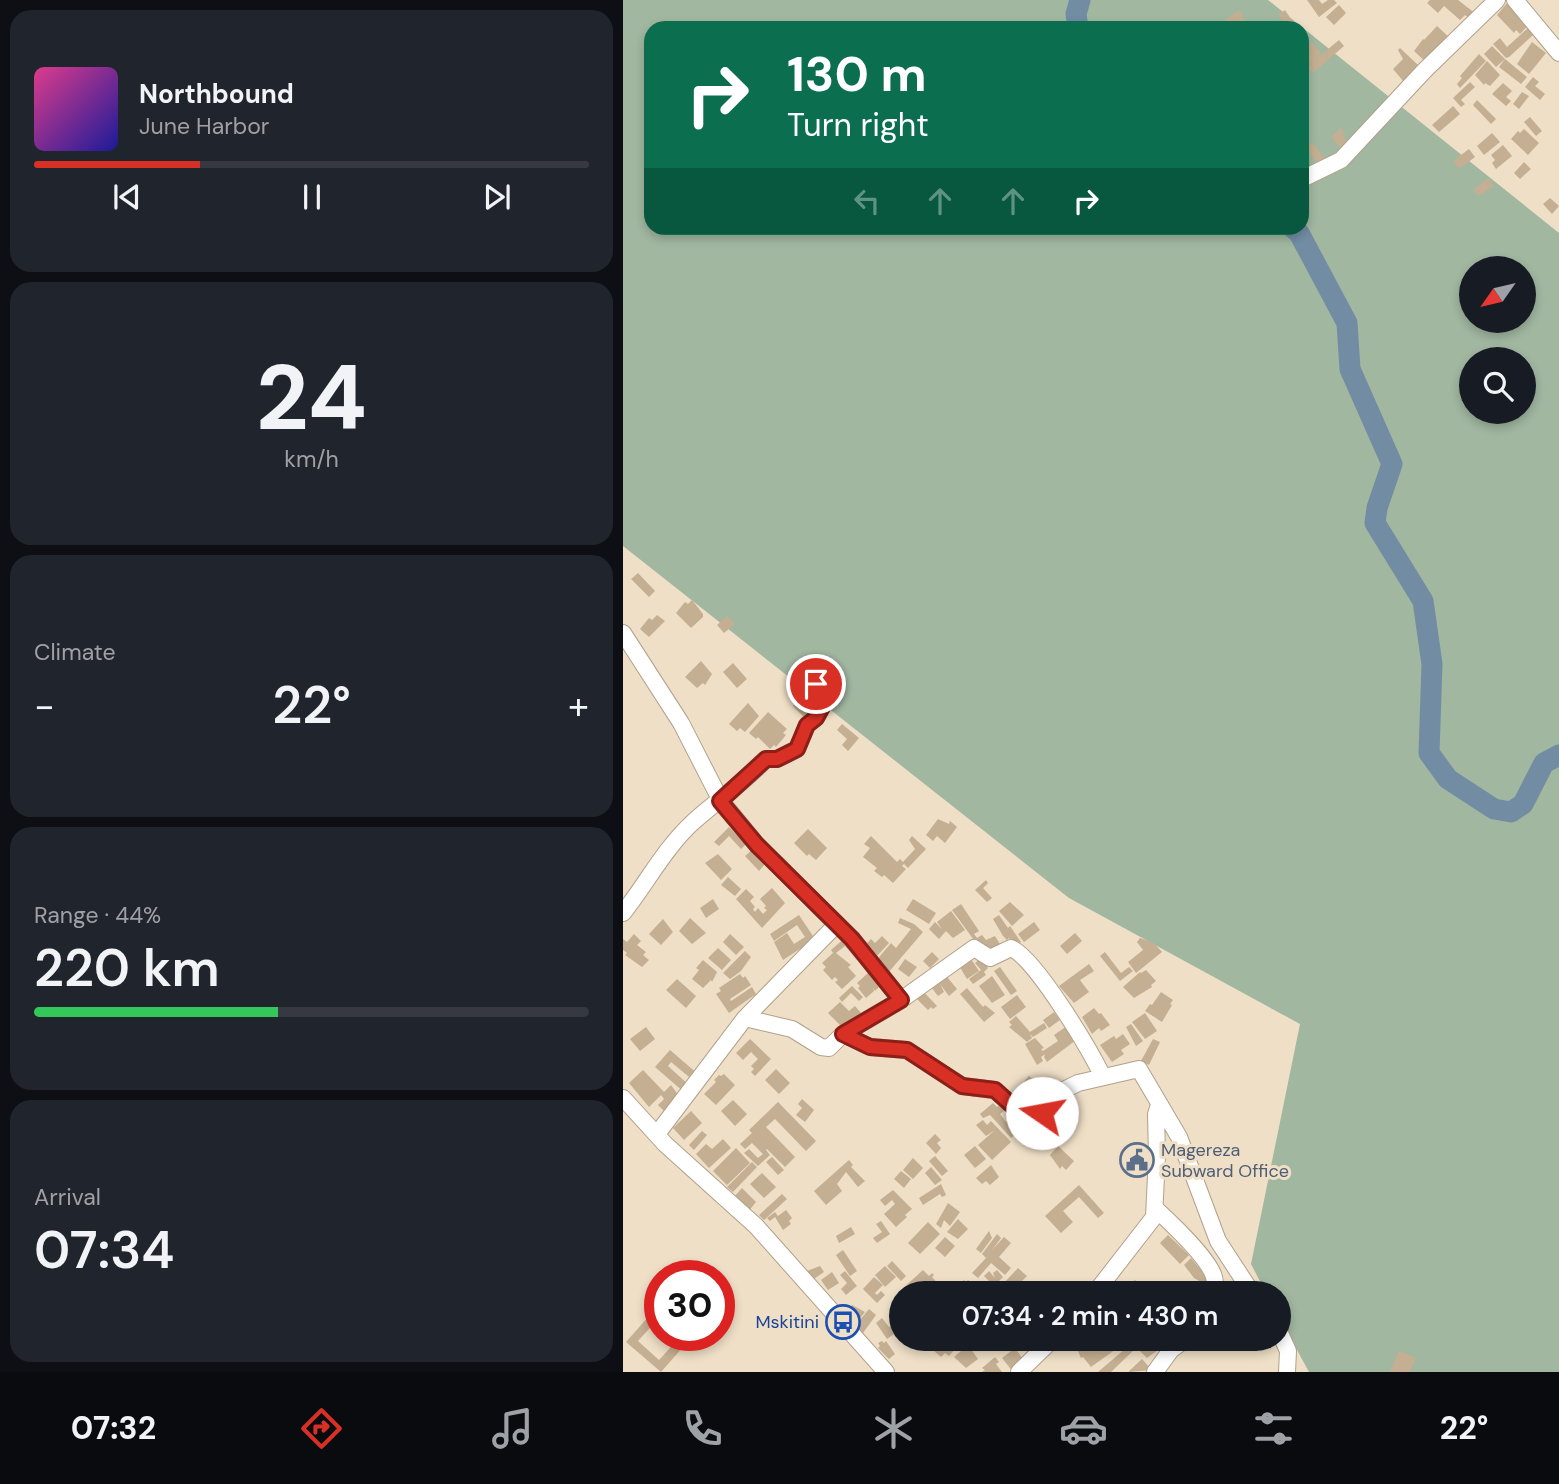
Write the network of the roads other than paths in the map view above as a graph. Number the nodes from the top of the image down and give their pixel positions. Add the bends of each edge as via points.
1 (1497, 0) edge
2 (1515, 0) edge
3 (1559, 53) edge
4 (1309, 176) edge
5 (623, 633) edge
6 (816, 684) dead end
7 (720, 801) junction
8 (623, 913) edge
9 (837, 924) junction
10 (901, 1000) junction
11 (745, 1018) junction
12 (843, 1034) junction
13 (1103, 1077) junction
14 (623, 1098) edge
15 (1159, 1105) junction
16 (657, 1134) junction
17 (1156, 1209) junction
18 (1104, 1281) edge
19 (1215, 1281) edge
20 (1244, 1281) edge
21 (1041, 1351) edge
22 (1170, 1351) edge
23 (1288, 1351) edge
24 (886, 1372) edge
25 (1019, 1372) edge
26 (1155, 1372) edge
27 (1287, 1372) edge

1 - 4 street via 1341,160
2 - 3 street
5 - 7 street via 681,723
6 - 7 street via 822,707 807,725 797,749 766,759
7 - 8 street via 677,839
7 - 9 street via 757,845
9 - 10 street
9 - 11 street
10 - 12 street
10 - 13 street via 974,948 993,958 1011,948 1027,959
11 - 12 street via 792,1029 824,1048 832,1047
11 - 16 street
12 - 13 street via 870,1047 907,1050 962,1086 995,1090 1025,1117 1042,1113 1067,1087
13 - 15 street via 1137,1068
14 - 16 street
15 - 17 street
15 - 20 street via 1180,1139 1218,1241
16 - 24 street via 756,1226
17 - 18 street
17 - 19 street via 1185,1237
21 - 25 street
22 - 26 street
23 - 27 street

